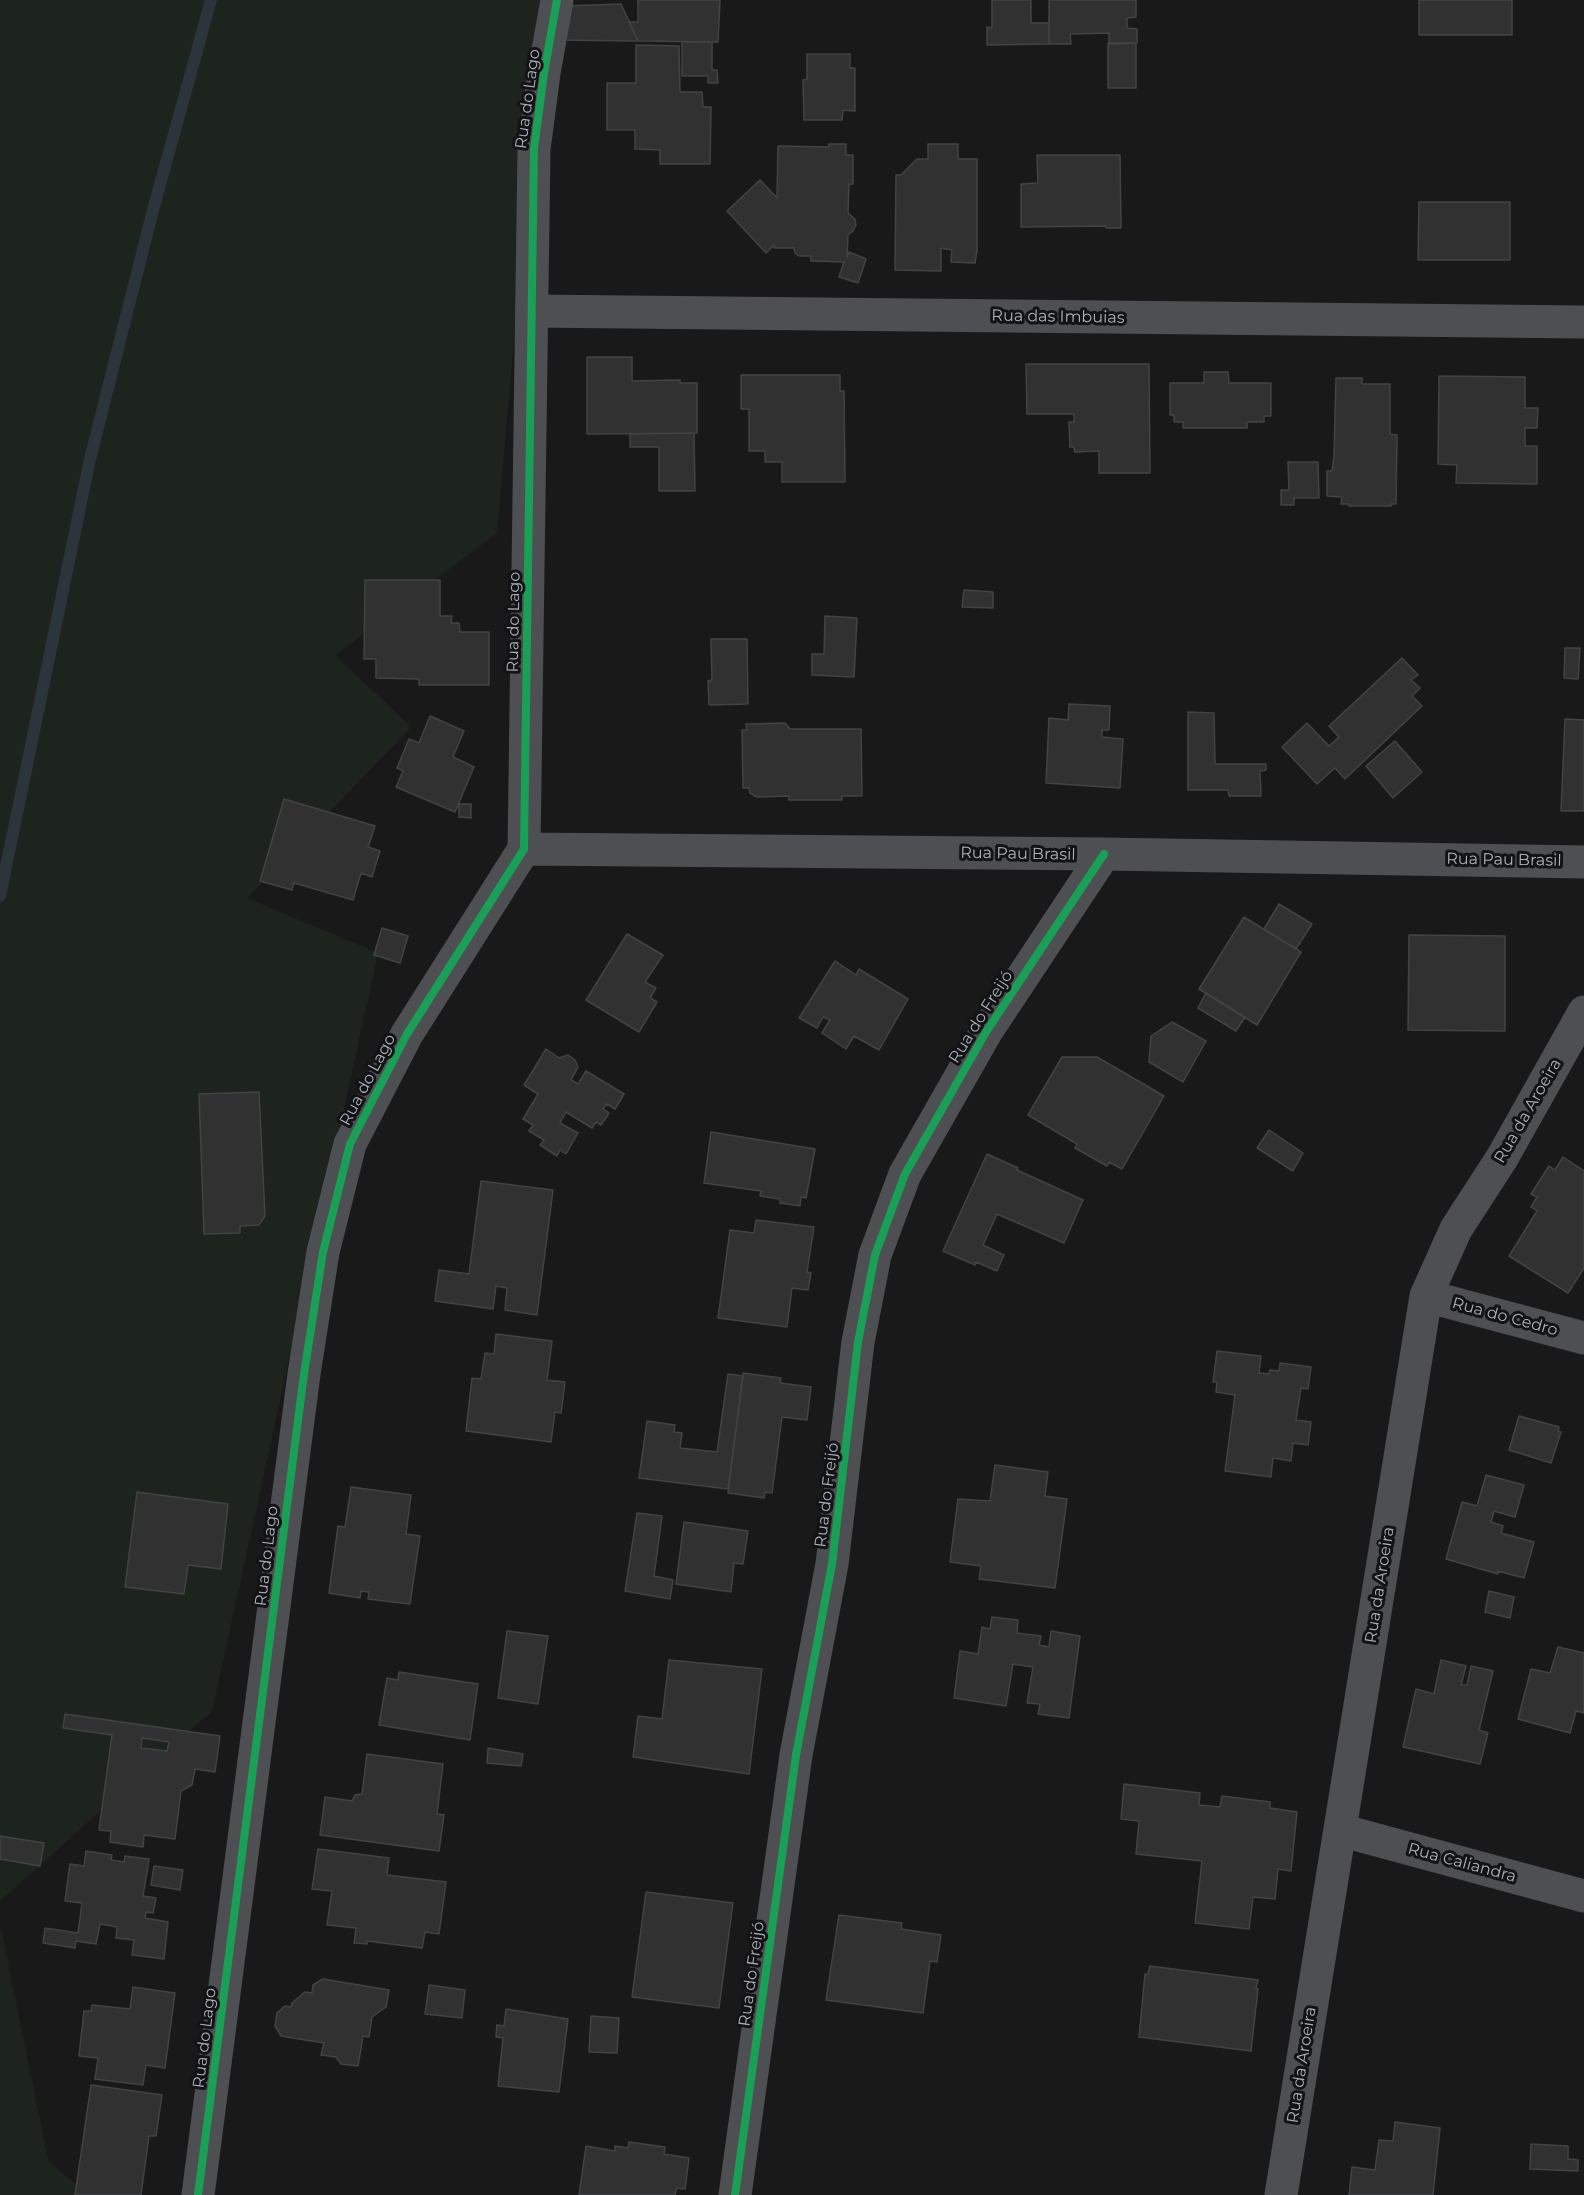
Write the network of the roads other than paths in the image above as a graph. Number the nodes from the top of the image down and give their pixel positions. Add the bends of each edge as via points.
1 (557, 0) edge
2 (533, 311) junction
3 (1584, 322) edge
4 (524, 849) junction
5 (1104, 854) junction
6 (1584, 862) edge
7 (1584, 1012) edge
8 (1426, 1296) junction
9 (1584, 1338) edge
10 (1340, 1830) junction
11 (1584, 1896) edge
12 (198, 2195) edge
13 (735, 2195) edge
14 (1281, 2195) edge

1 - 2 street, Rua do Lago via 534,149
2 - 3 street, Rua das Imbuias
2 - 4 street, Rua do Lago
4 - 5 street, Rua Pau Brasil
4 - 12 street, Rua do Lago via 407,1034 350,1144 323,1252 302,1385
5 - 6 street, Rua Pau Brasil
5 - 13 street, Rua do Freijó via 980,1042 905,1174 875,1255 858,1342 832,1564 796,1755
7 - 8 street, Rua da Aroeira via 1502,1158 1456,1229
8 - 9 street, Rua do Cedro
8 - 10 street, Rua da Aroeira
10 - 11 street, Rua Caliandra
10 - 14 street, Rua da Aroeira

